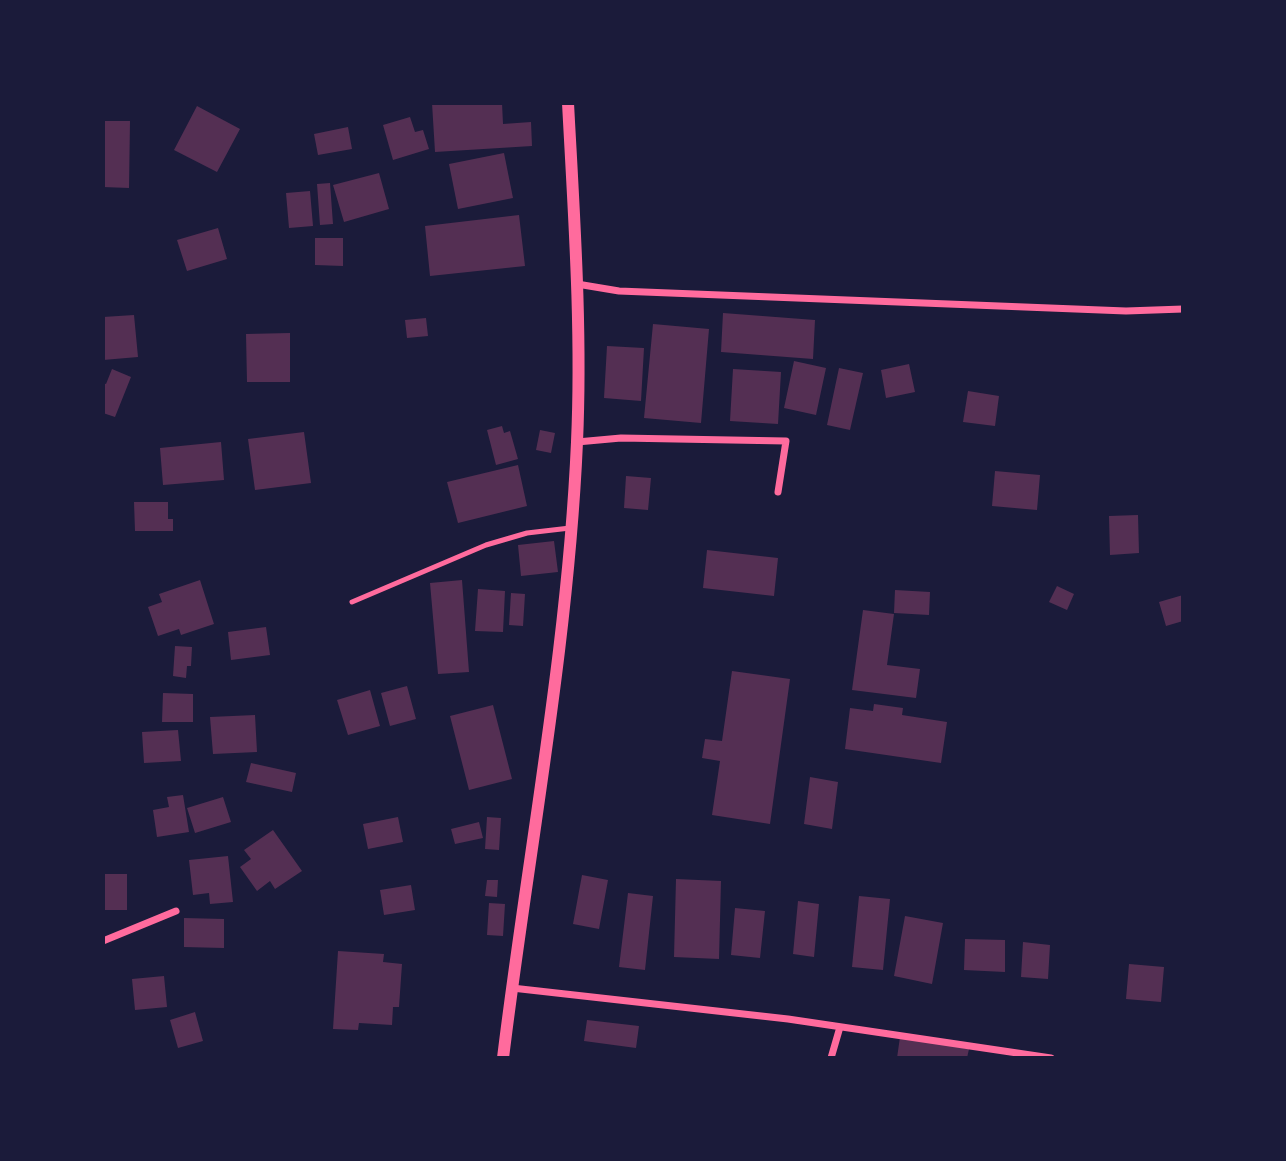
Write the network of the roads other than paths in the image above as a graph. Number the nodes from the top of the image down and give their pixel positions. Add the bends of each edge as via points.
1 (568, 103) edge
2 (577, 284) junction
3 (1183, 309) edge
4 (577, 442) junction
5 (778, 492) dead end
6 (570, 528) junction
7 (352, 602) dead end
8 (176, 911) dead end
9 (103, 941) edge
10 (512, 988) junction
11 (839, 1027) junction
12 (503, 1058) edge
13 (831, 1058) edge
14 (1051, 1058) edge

1 - 2 street
2 - 3 street via 619,291 1126,311
2 - 4 street
4 - 5 street via 621,438 786,441
4 - 6 street
6 - 7 lane via 527,533 486,545
6 - 10 street
8 - 9 street
10 - 11 street
10 - 12 street
11 - 13 street
11 - 14 street

